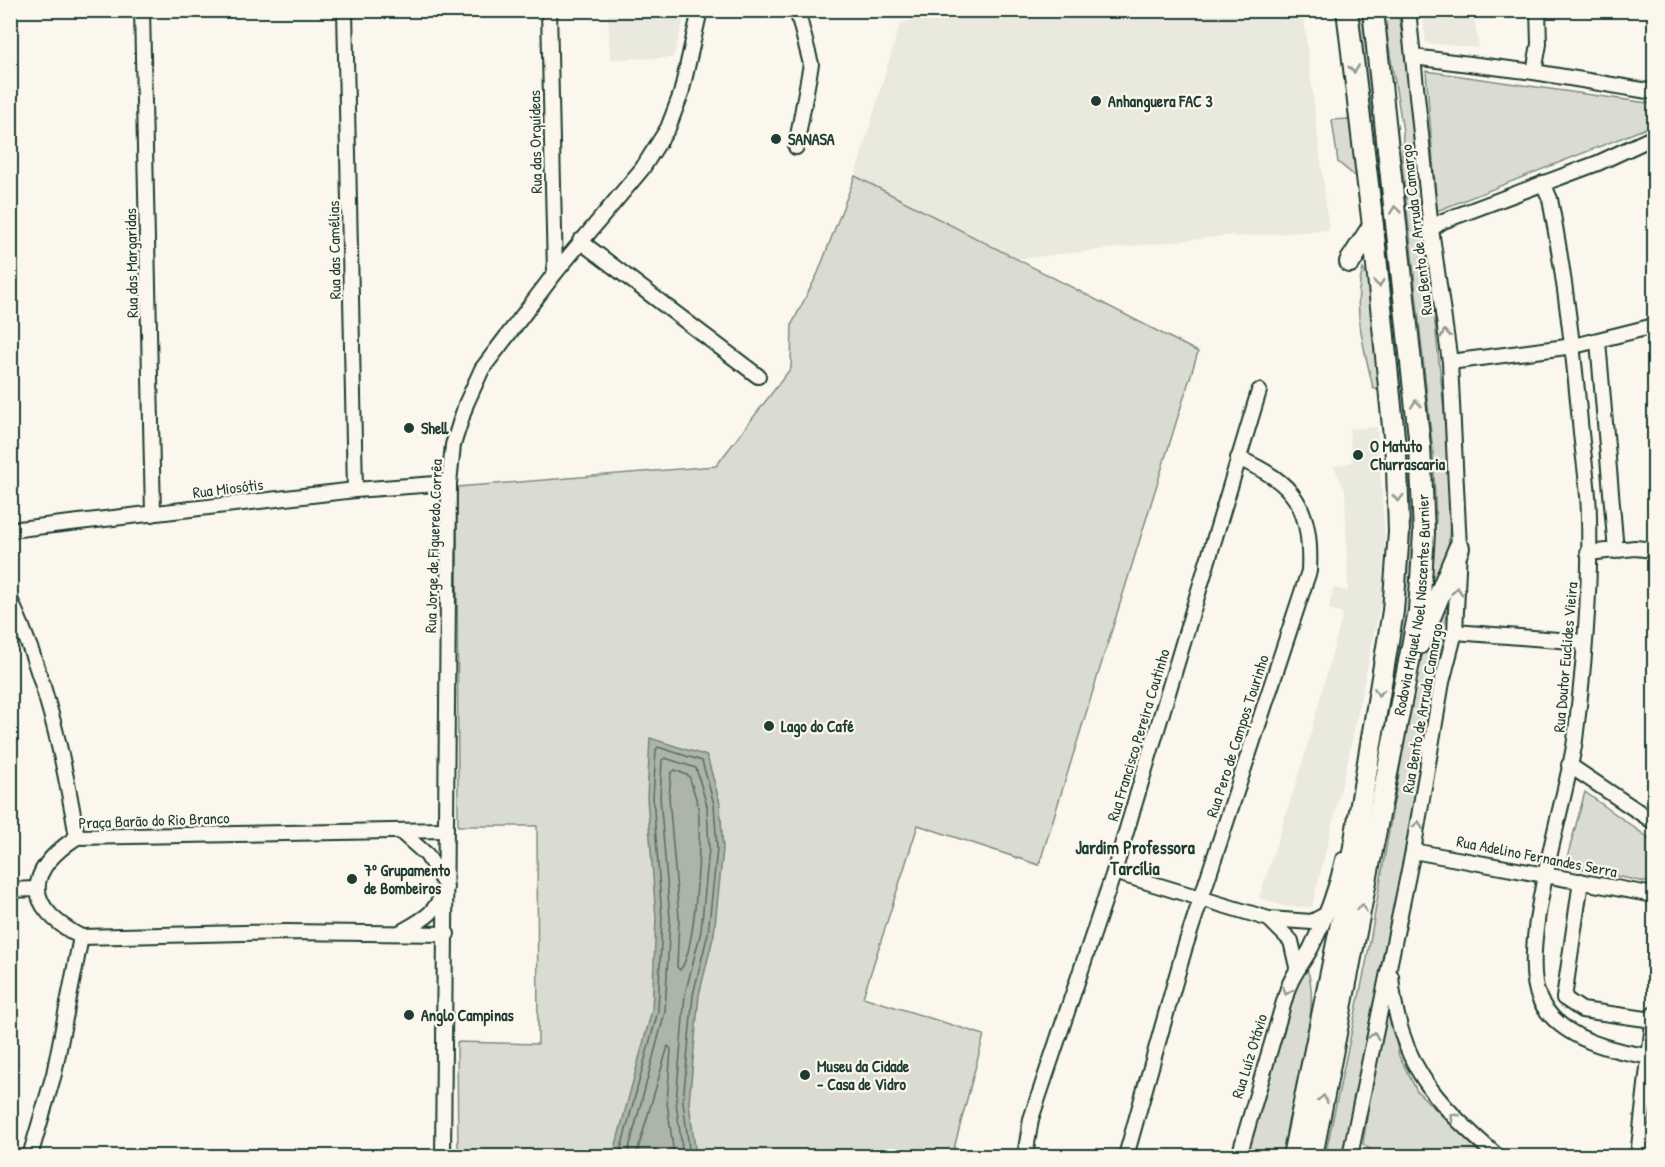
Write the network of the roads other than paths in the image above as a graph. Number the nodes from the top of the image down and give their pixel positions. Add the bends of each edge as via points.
1 (142, 10) edge
2 (345, 10) edge
3 (549, 10) edge
4 (700, 10) edge
5 (797, 10) edge
6 (1347, 10) edge
7 (1373, 10) edge
8 (1408, 10) edge
9 (1538, 10) edge
10 (1413, 57) junction
11 (1534, 72) junction
12 (1654, 92) edge
13 (1654, 137) edge
14 (796, 147) dead end
15 (1543, 183) junction
16 (1373, 226) junction
17 (1431, 229) junction
18 (580, 241) junction
19 (1350, 262) dead end
20 (555, 273) junction
21 (1654, 326) edge
22 (1598, 341) junction
23 (1574, 346) junction
24 (1450, 362) junction
25 (758, 376) dead end
26 (1260, 391) dead end
27 (1238, 458) junction
28 (449, 483) junction
29 (355, 489) junction
30 (153, 514) junction
31 (10, 530) edge
32 (1459, 548) junction
33 (1654, 550) edge
34 (1616, 551) junction
35 (1588, 553) junction
36 (10, 598) edge
37 (1455, 632) junction
38 (1584, 642) junction
39 (1407, 668) junction
40 (1569, 765) junction
41 (1361, 801) junction
42 (1654, 822) edge
43 (444, 830) junction
44 (400, 831) junction
45 (76, 837) junction
46 (1413, 850) junction
47 (1114, 872) junction
48 (1546, 874) junction
49 (1581, 881) junction
50 (446, 886) junction
51 (36, 889) junction
52 (10, 890) edge
53 (1654, 895) edge
54 (1201, 900) junction
55 (1325, 915) junction
56 (1269, 919) junction
57 (400, 932) junction
58 (447, 934) junction
59 (81, 937) junction
60 (1390, 964) junction
61 (1296, 967) junction
62 (1582, 1010) junction
63 (1654, 1016) edge
64 (1553, 1017) junction
65 (1652, 1056) edge
66 (1646, 1095) junction
67 (30, 1156) edge
68 (443, 1156) edge
69 (1025, 1156) edge
70 (1126, 1156) edge
71 (1239, 1156) edge
72 (1293, 1156) edge
73 (1312, 1156) edge
74 (1352, 1156) edge
75 (1497, 1156) edge
76 (1638, 1156) edge
77 (1648, 1156) edge

1 - 30 street, Rua das Margaridas
2 - 29 street, Rua das Camélias
3 - 20 street, Rua das Orquídeas
4 - 18 street, Rua Jorge de Figueredo Corrêa via 681,94 668,128 642,169
5 - 14 street via 811,64
6 -> 16 highway, Rodovia Miguel Noel Nascentes Burnier
39 -> 7 highway, Rodovia Miguel Noel Nascentes Burnier via 1423,574 1424,501
8 - 10 street, Rua Bento de Arruda Camargo
9 - 11 street via 1539,44
10 - 11 street
10 - 17 street, Rua Bento de Arruda Camargo
11 - 12 street
13 - 15 street via 1598,164
15 - 17 street
15 - 23 street, Rua Doutor Euclides Vieira via 1552,210
16 - 19 highway
16 -> 41 highway, Rodovia Miguel Noel Nascentes Burnier via 1397,467 1399,532 1393,611
24 -> 17 street, Rua Bento de Arruda Camargo
18 - 20 street, Rua Jorge de Figueredo Corrêa
18 - 25 street
20 - 28 street, Rua Jorge de Figueredo Corrêa via 482,369 453,445
21 - 22 street
22 - 23 street
22 - 34 street
23 - 24 street
23 - 35 street, Rua Doutor Euclides Vieira via 1589,517
24 - 32 street, Rua Bento de Arruda Camargo
26 - 27 street, Rua Francisco Pereira Coutinho
27 - 47 street, Rua Francisco Pereira Coutinho
27 - 54 street, Rua Pero de Campos Tourinho via 1276,477 1291,491 1306,526 1309,571
28 - 29 street, Rua Miosótis
28 - 43 street, Rua Jorge de Figueredo Corrêa
29 - 30 street, Rua Miosótis
30 - 31 street, Rua Miosótis
37 -> 32 street, Rua Bento de Arruda Camargo
32 - 39 highway via 1430,624
33 - 34 street
34 - 35 street
35 - 38 street, Rua Doutor Euclides Vieira
36 - 45 street via 46,691
37 - 38 street
46 -> 37 street, Rua Bento de Arruda Camargo via 1442,682
38 - 40 street, Rua Doutor Euclides Vieira
73 -> 39 highway, Rodovia Miguel Noel Nascentes Burnier
40 - 42 street
40 - 48 street, Rua Doutor Euclides Vieira
41 - 55 street, Rua Luíz Otávio
41 - 72 highway, Rodovia Miguel Noel Nascentes Burnier via 1342,919
43 - 44 street, Praça Barão do Rio Branco
43 - 50 street, Rua Jorge de Figueredo Corrêa
44 - 45 street, Praça Barão do Rio Branco
44 - 50 street via 427,855
45 - 51 street, Praça Barão do Rio Branco via 42,866
46 - 48 street, Rua Adelino Fernandes Serra
46 - 60 street, Rua Bento de Arruda Camargo
47 - 54 street
47 - 69 street, Rua Francisco Pereira Coutinho via 1031,1119
48 - 49 street, Rua Adelino Fernandes Serra
48 - 64 street, Rua Doutor Euclides Vieira via 1533,970 1540,999
49 - 53 street, Rua Adelino Fernandes Serra
49 - 62 street via 1564,998
50 - 57 street via 431,915
50 - 58 street, Rua Jorge de Figueredo Corrêa
51 - 52 street
51 - 59 street via 61,926
54 - 56 street
54 - 70 street, Rua Pero de Campos Tourinho
55 - 56 street via 1312,922
55 - 61 street, Rua Luíz Otávio via 1310,950
56 - 61 street via 1291,940
57 - 58 street
57 - 59 street
58 - 68 street, Rua Jorge de Figueredo Corrêa
59 - 67 street via 54,1074
74 -> 60 street, Rua Bento de Arruda Camargo
75 -> 60 street via 1440,1102 1417,1071 1403,1043 1394,1011
61 -> 71 street, Rua Luíz Otávio
62 - 63 street
62 - 64 street
63 - 65 street
64 - 65 street, Rua Doutor Euclides Vieira via 1578,1035 1618,1052
65 - 66 street
66 - 76 street
66 - 77 street

